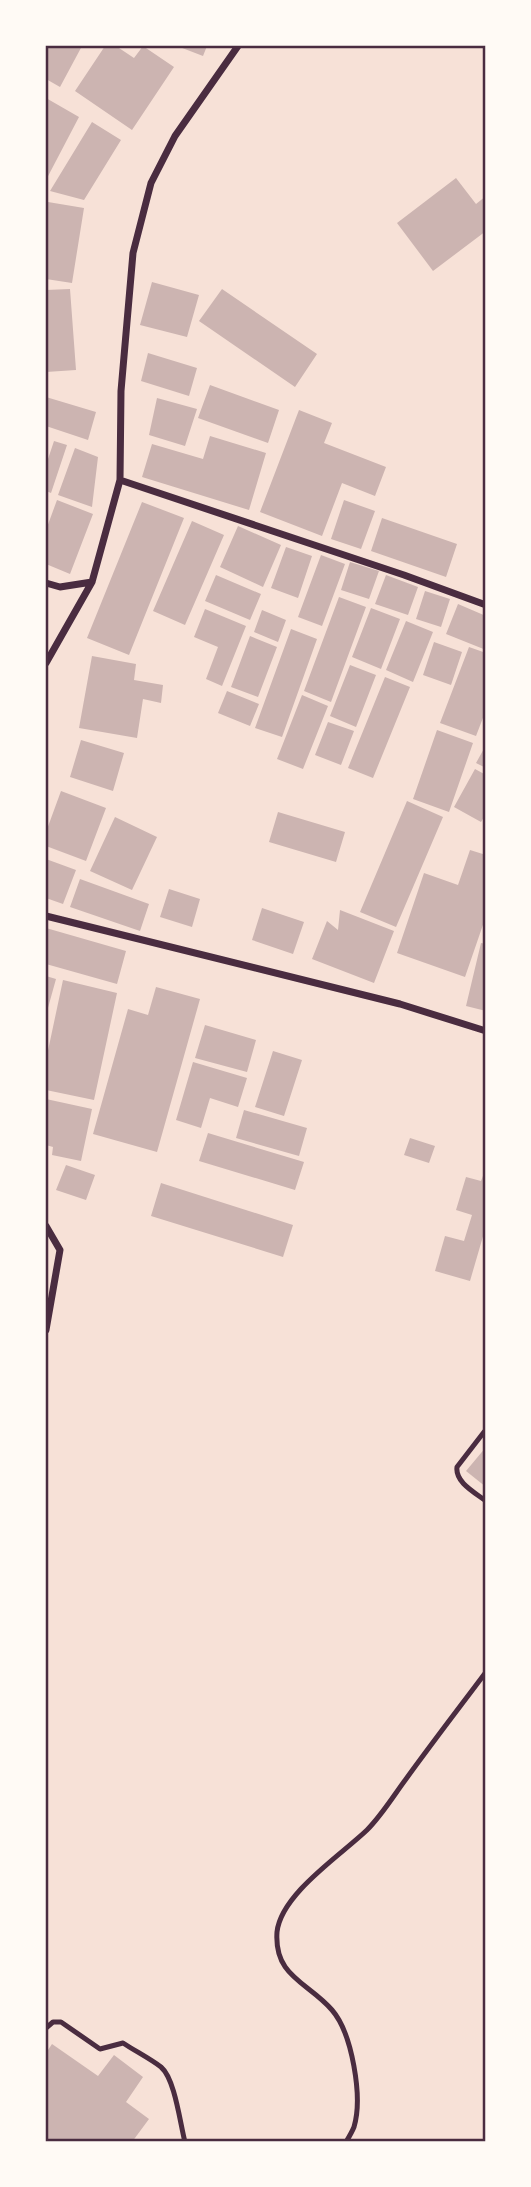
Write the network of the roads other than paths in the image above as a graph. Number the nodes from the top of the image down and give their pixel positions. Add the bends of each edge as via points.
1 (238, 46) edge
2 (120, 480) junction
3 (92, 582) junction
4 (46, 583) edge
5 (485, 605) edge
6 (46, 663) edge
7 (46, 916) edge
8 (485, 1031) edge
9 (46, 1226) edge
10 (46, 1330) edge
11 (484, 1432) edge
12 (485, 1501) edge
13 (485, 1672) edge
14 (46, 2028) edge
15 (185, 2141) edge
16 (346, 2141) edge

1 - 2 street via 175,136 151,183 133,253 121,391
2 - 3 street
2 - 5 street
3 - 4 street via 61,587
3 - 6 street
7 - 8 street via 400,1004
9 - 10 street via 60,1250
11 - 12 lane via 457,1466 456,1474
13 - 16 lane via 370,1827 297,1893 277,1930 278,1951 289,1975 331,2008 350,2043 356,2097 354,2126
14 - 15 lane via 61,2022 100,2049 123,2043 162,2068

